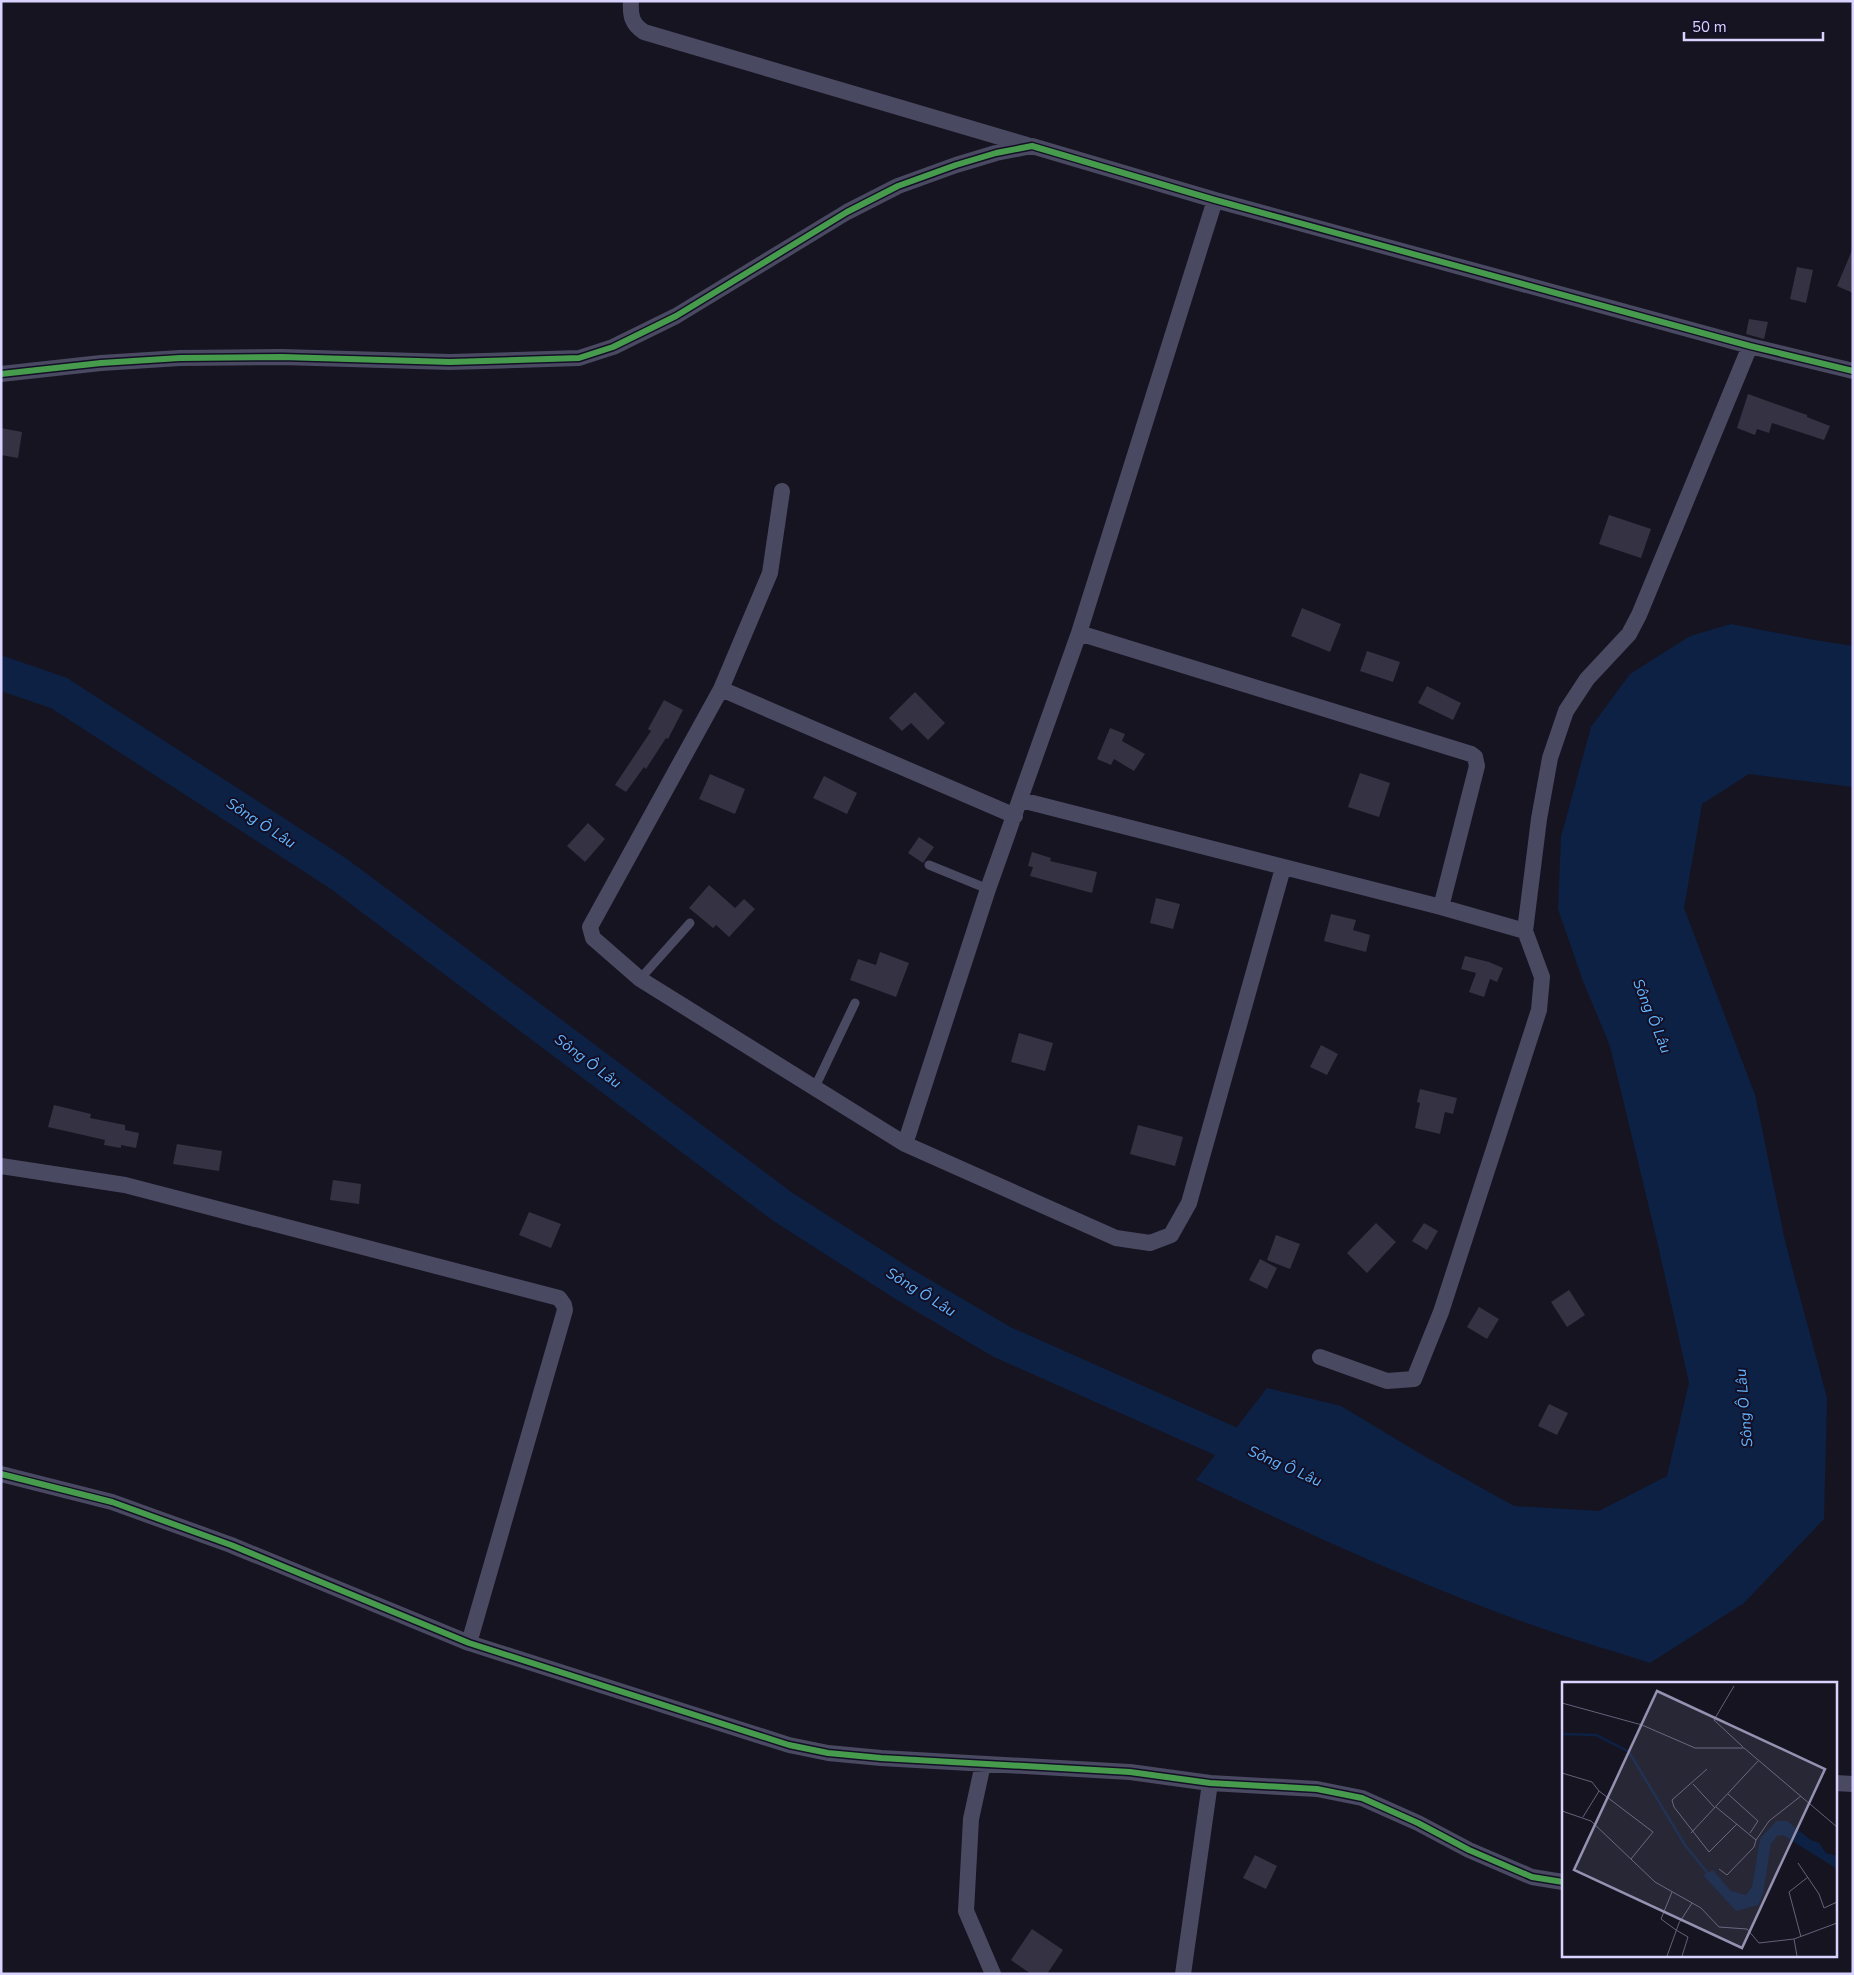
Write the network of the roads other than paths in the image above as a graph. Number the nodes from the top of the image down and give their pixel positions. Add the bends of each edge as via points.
1 (631, 1) edge
2 (1032, 146) junction
3 (1215, 200) junction
4 (1750, 346) junction
5 (1853, 371) edge
6 (1, 374) edge
7 (782, 490) dead end
8 (1079, 633) junction
9 (721, 689) junction
10 (1021, 800) junction
11 (1015, 816) junction
12 (929, 865) dead end
13 (1283, 868) junction
14 (988, 889) junction
15 (1441, 906) junction
16 (690, 922) dead end
17 (1525, 931) junction
18 (640, 979) junction
19 (855, 1003) dead end
20 (815, 1088) junction
21 (905, 1144) junction
22 (1, 1166) edge
23 (1320, 1357) dead end
24 (1, 1474) edge
25 (469, 1643) junction
26 (983, 1764) junction
27 (1210, 1783) junction
28 (1836, 1783) edge
29 (1853, 1784) edge
30 (1562, 1882) edge
31 (993, 1974) edge
32 (1183, 1974) edge

1 - 2 street via 631,17 644,32
2 - 3 street
2 - 6 street via 996,153 898,186 847,212 676,316 613,347 579,358 450,362 282,357 180,358
3 - 4 street
3 - 8 street
4 - 5 street
4 - 17 street via 1640,615 1629,634 1587,680 1566,711 1548,767
7 - 9 street via 770,572
8 - 10 street
8 - 15 street via 1475,757 1477,766
9 - 11 street
9 - 18 street via 590,927 593,938
10 - 11 street
10 - 13 street
11 - 14 street
12 - 14 lane
13 - 15 street
13 - 21 street via 1189,1202 1171,1235 1150,1243 1116,1238
14 - 21 street
15 - 17 street
16 - 18 lane
17 - 23 street via 1542,977 1539,1010 1441,1312 1414,1379 1387,1381
18 - 20 street
19 - 20 lane
20 - 21 street
22 - 25 street via 125,1185 562,1301 565,1310
24 - 25 street via 112,1502 231,1545
25 - 26 street via 789,1745 828,1753
26 - 27 street via 1130,1772
26 - 31 street via 972,1819 966,1912
27 - 30 street via 1317,1789 1362,1798 1532,1877
27 - 32 street
28 - 29 street

